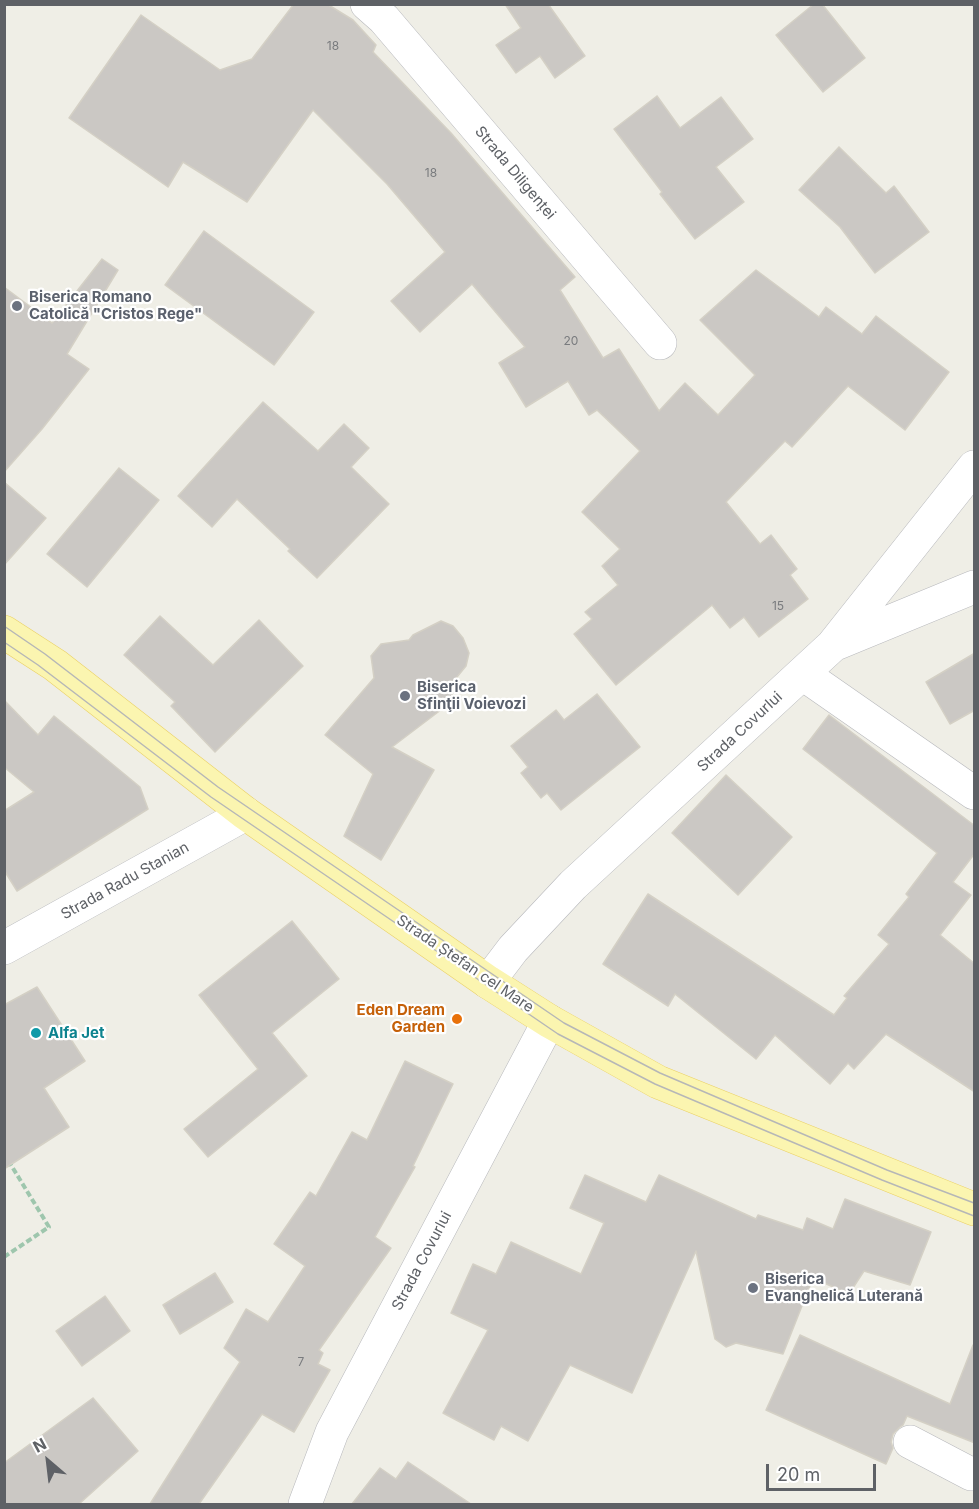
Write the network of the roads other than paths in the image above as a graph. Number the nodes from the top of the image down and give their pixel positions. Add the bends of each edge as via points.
1 (367, 4) edge
2 (660, 343) dead end
3 (975, 466) edge
4 (975, 587) edge
5 (4, 632) edge
6 (832, 646) junction
7 (803, 674) junction
8 (975, 793) edge
9 (245, 813) junction
10 (4, 948) edge
11 (488, 982) junction
12 (549, 1021) junction
13 (975, 1209) edge
14 (910, 1442) dead end
15 (975, 1474) edge
16 (305, 1504) edge

1 - 2 street, Strada Diligenței via 384,19
3 - 6 street, Strada Covurlui
4 - 6 street
5 - 9 main road, Strada Ștefan cel Mare via 55,665
6 - 7 street, Strada Covurlui
7 - 8 street
7 - 11 street, Strada Covurlui via 573,885
9 - 10 street, Strada Radu Stanian
9 - 11 main road, Strada Ștefan cel Mare
11 - 12 main road, Strada Ștefan cel Mare
12 - 13 main road, Strada Ștefan cel Mare via 658,1082
12 - 16 street, Strada Covurlui via 332,1432
14 - 15 street

